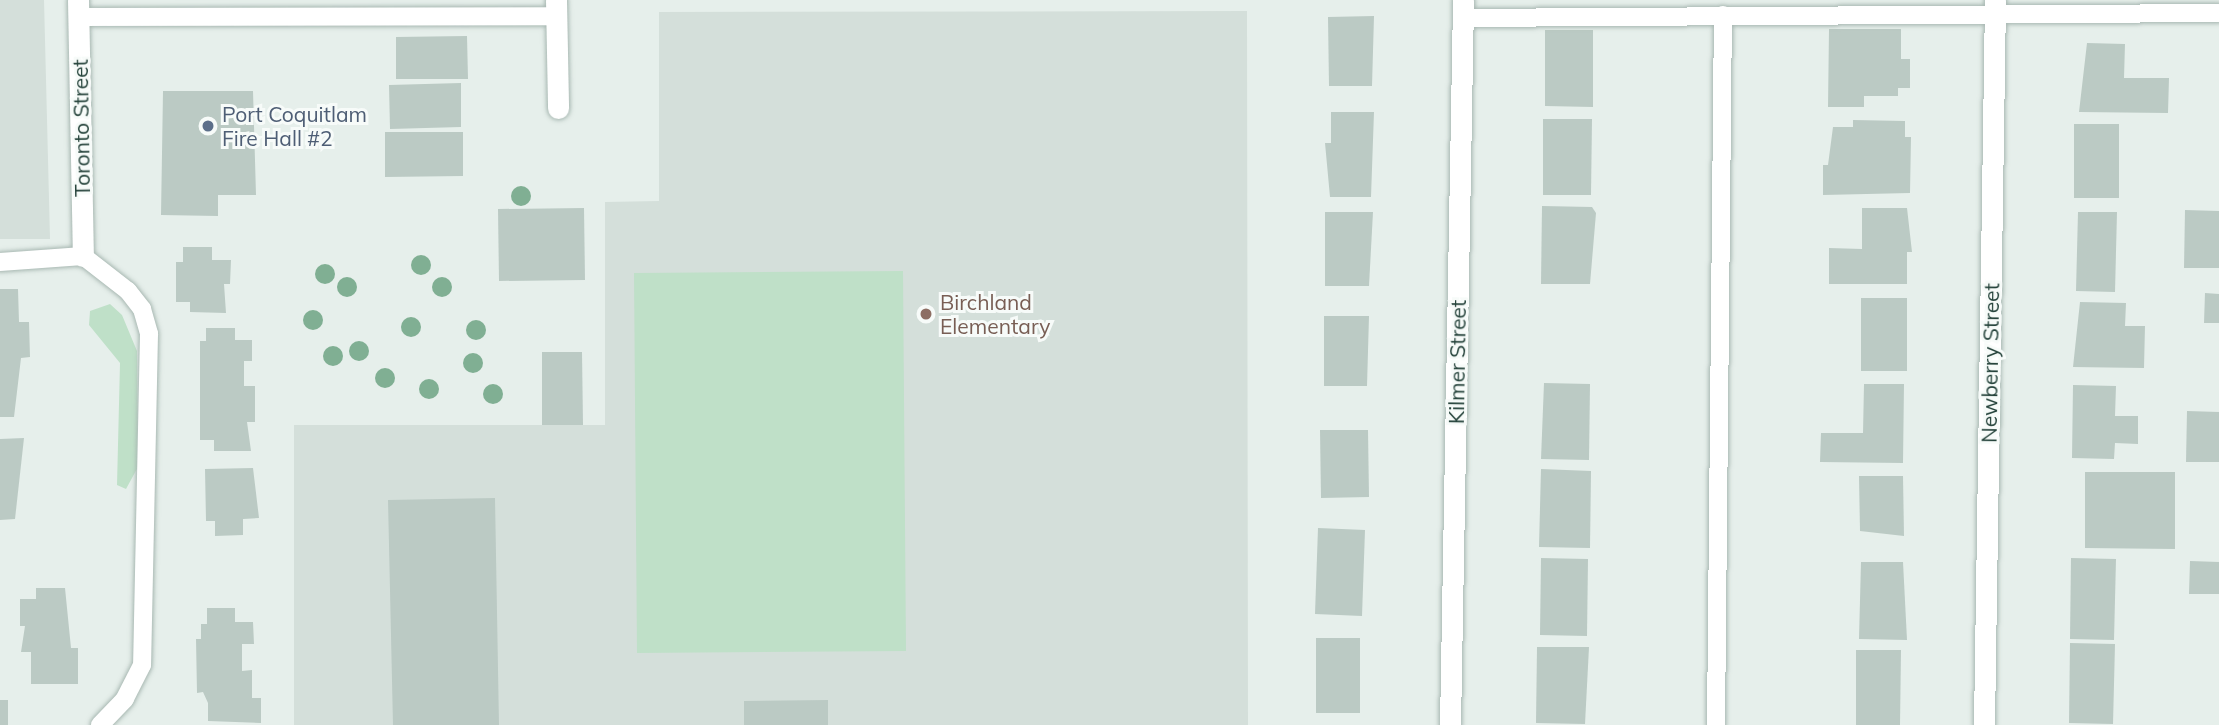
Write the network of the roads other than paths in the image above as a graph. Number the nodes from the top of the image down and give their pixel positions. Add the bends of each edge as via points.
1 (79, 8) edge
2 (556, 8) edge
3 (1995, 8) edge
4 (1463, 9) edge
5 (2219, 13) edge
6 (1723, 15) junction
7 (558, 108) dead end
8 (83, 256) junction
9 (0, 262) edge
10 (100, 725) edge
11 (1450, 725) edge
12 (1716, 725) edge
13 (1984, 725) edge

1 - 2 lane
1 - 8 street, Toronto Street
2 - 7 street
3 - 5 lane
3 - 6 lane
3 - 13 street, Newberry Street
4 - 6 lane
4 - 11 street, Kilmer Street
6 - 12 lane
8 - 9 lane
8 - 10 lane via 128,291 142,309 149,334 142,665 125,699

